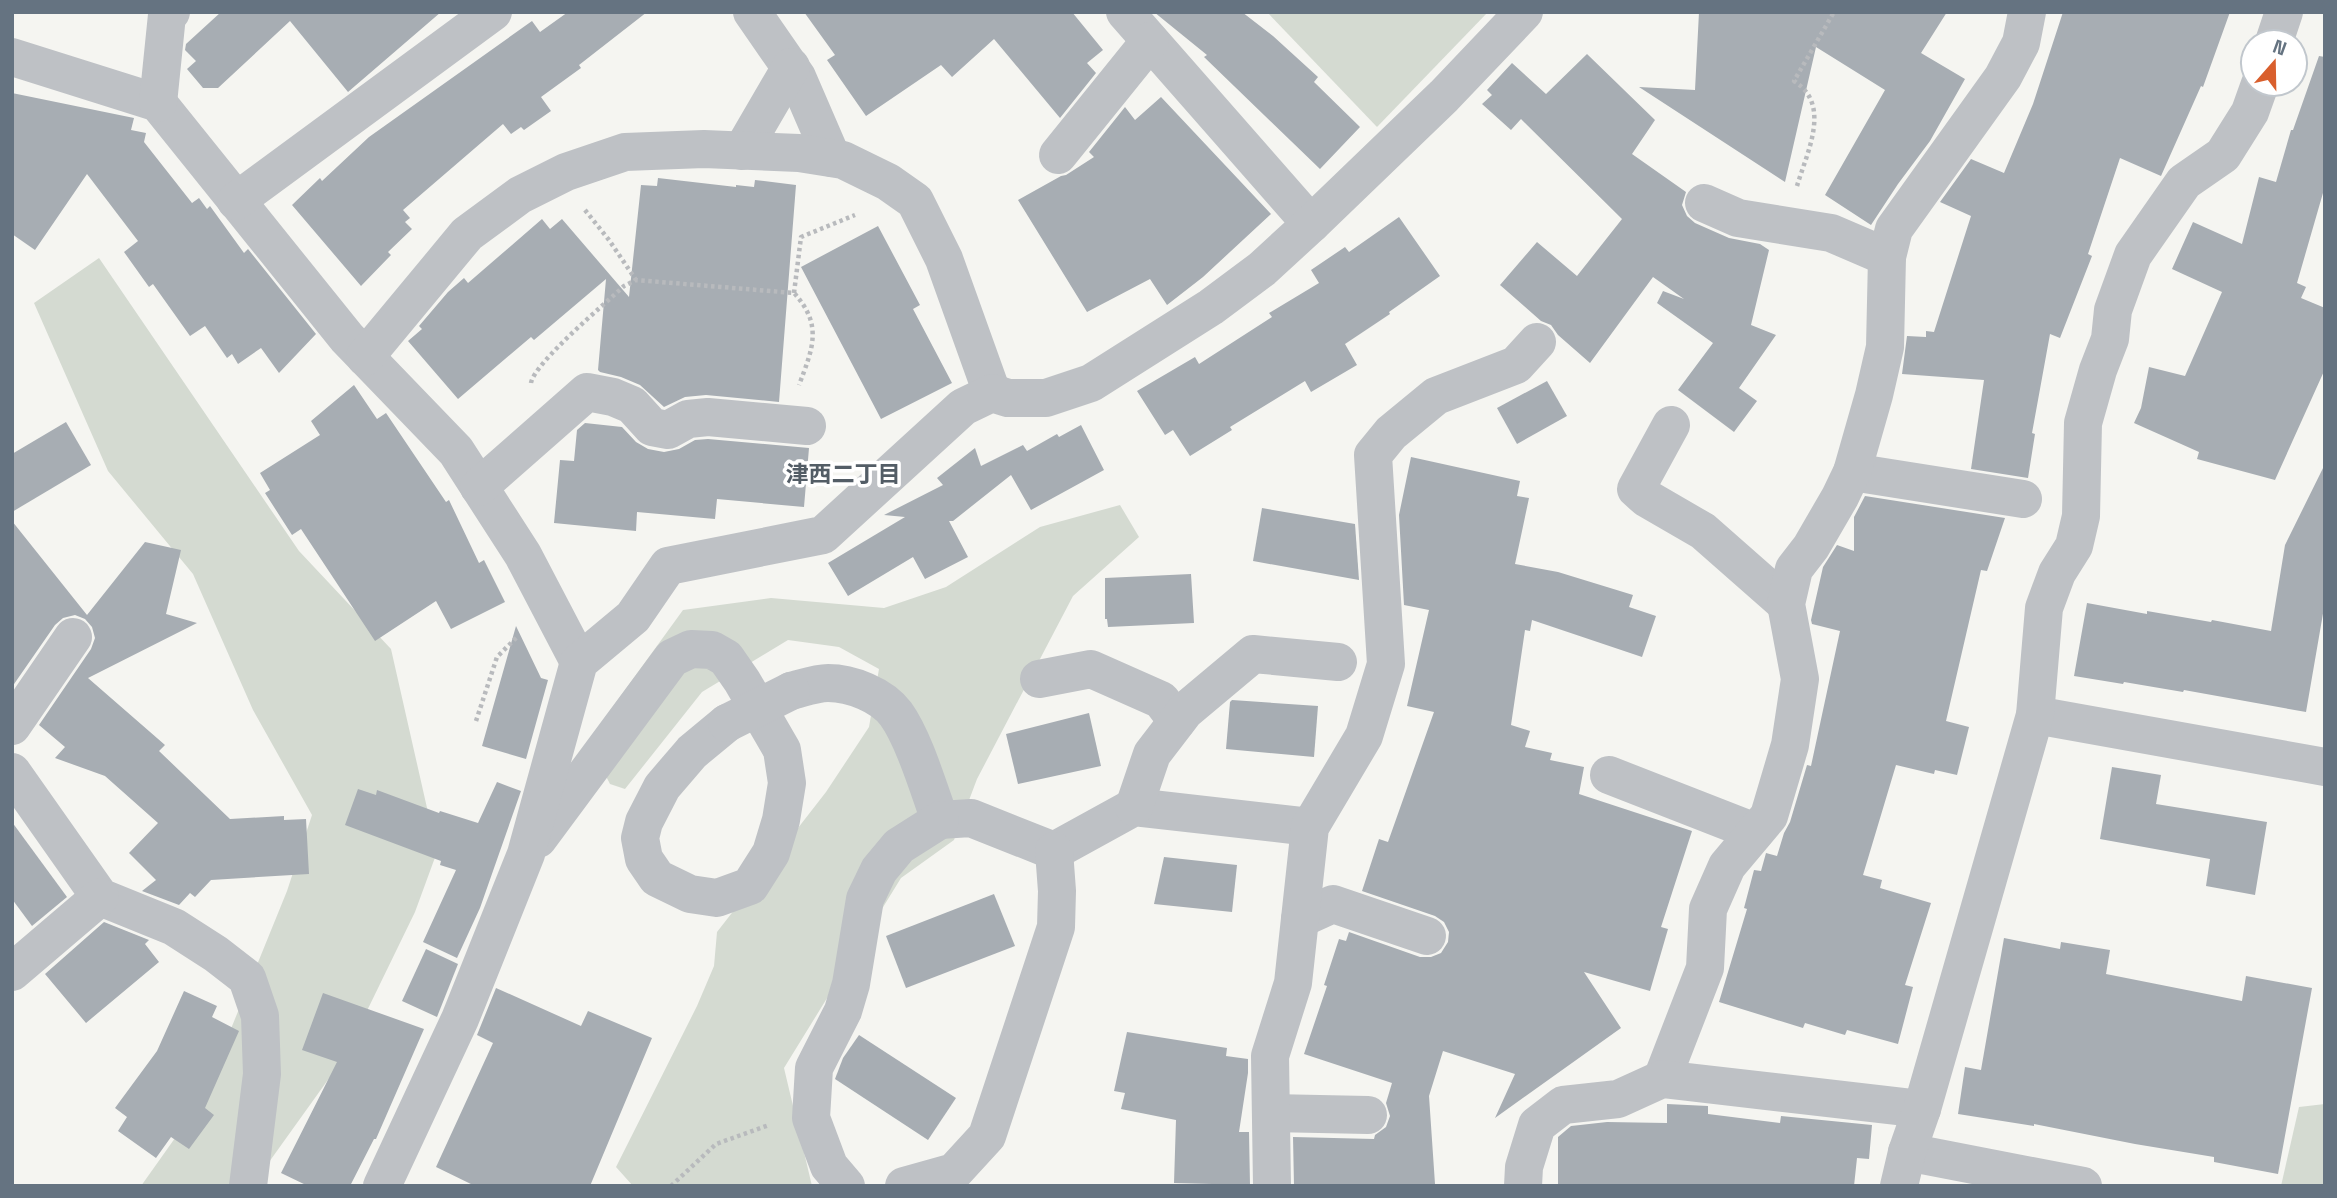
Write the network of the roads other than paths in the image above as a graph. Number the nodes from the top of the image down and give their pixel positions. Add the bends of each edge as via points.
1 (171, 12) edge
2 (493, 12) edge
3 (752, 12) edge
4 (1125, 12) edge
5 (1524, 12) edge
6 (2027, 12) edge
7 (1150, 41) junction
8 (12, 57) edge
9 (790, 67) junction
10 (2255, 98) edge
11 (158, 103) junction
12 (742, 151) junction
13 (1058, 155) dead end
14 (832, 158) junction
15 (236, 201) junction
16 (1704, 203) dead end
17 (1311, 224) junction
18 (1887, 257) junction
19 (1538, 342) dead end
20 (365, 357) junction
21 (992, 393) junction
22 (799, 425) road end
23 (1671, 425) dead end
24 (1852, 472) junction
25 (479, 487) junction
26 (2023, 499) dead end
27 (1786, 604) junction
28 (73, 637) dead end
29 (579, 662) junction
30 (1338, 662) dead end
31 (1039, 679) dead end
32 (2035, 715) junction
33 (1177, 721) junction
34 (12, 726) edge
35 (2325, 767) edge
36 (12, 772) edge
37 (1609, 775) dead end
38 (1134, 807) junction
39 (940, 820) junction
40 (1310, 827) junction
41 (1755, 832) junction
42 (1054, 851) junction
43 (526, 855) junction
44 (100, 897) junction
45 (1300, 919) junction
46 (1427, 936) dead end
47 (12, 972) edge
48 (1662, 1079) junction
49 (1922, 1109) junction
50 (1270, 1113) junction
51 (1368, 1115) dead end
52 (1903, 1169) edge
53 (248, 1186) edge
54 (382, 1186) edge
55 (846, 1186) edge
56 (904, 1186) edge
57 (1272, 1186) edge
58 (1524, 1186) edge
59 (2083, 1186) edge

1 - 11 street via 167,15
2 - 15 street
3 - 9 street
4 - 7 street
5 - 17 street
6 - 18 street via 2021,43 2003,77 1894,229
7 - 13 street
7 - 17 street
8 - 11 street
9 - 12 street
9 - 14 street
10 - 32 street via 2223,155 2184,182 2133,255 2113,310 2110,339 2083,423 2081,516 2074,546 2057,573 2044,608
11 - 15 street
12 - 14 street
12 - 20 street via 625,152 520,195 467,233
14 - 21 street via 888,182 915,201 944,259
15 - 20 street
16 - 18 street via 1738,218 1831,233
17 - 21 street via 1211,307 1091,383 1046,398
18 - 24 street via 1885,346
19 - 40 street via 1517,365 1436,397 1391,433 1374,455 1386,664 1364,737
20 - 25 street via 456,451
21 - 29 street via 963,407 823,535 668,565 632,617
22 - 25 street via 708,417 660,429 652,427 632,405 587,392
23 - 27 street via 1636,489 1703,531
24 - 26 street
24 - 27 street via 1794,569
25 - 29 street via 523,555
27 - 41 street via 1800,679 1790,746 1769,816
28 - 34 street
29 - 43 street
30 - 33 street via 1253,654
31 - 33 street via 1091,669 1161,700
32 - 35 street
32 - 49 street
33 - 38 street via 1152,754
36 - 44 street
37 - 41 street
38 - 40 street
38 - 42 street
39 - 42 street via 971,818
39 - 43 street, bridge via 895,713 850,685 826,683 791,691 727,723 692,752 662,788 644,822 640,838 645,859 657,878 690,894 717,898 750,886 771,853 787,783 782,750 742,681 726,658 712,650 691,649 672,658
39 - 55 street via 899,846 879,870 865,899 843,1012 814,1068 811,1118 829,1166
40 - 45 street
41 - 48 street via 1727,866 1708,909 1705,968
42 - 56 street via 1056,928 987,1136 954,1172
43 - 54 street via 460,1019
44 - 47 street
44 - 53 street via 174,927 247,978 260,1016 262,1073
45 - 46 street via 1333,904
45 - 50 street via 1293,983 1270,1056
48 - 49 street
48 - 58 street via 1618,1099 1563,1105 1537,1125 1524,1167
49 - 52 street
50 - 51 street
50 - 57 street
52 - 59 street

